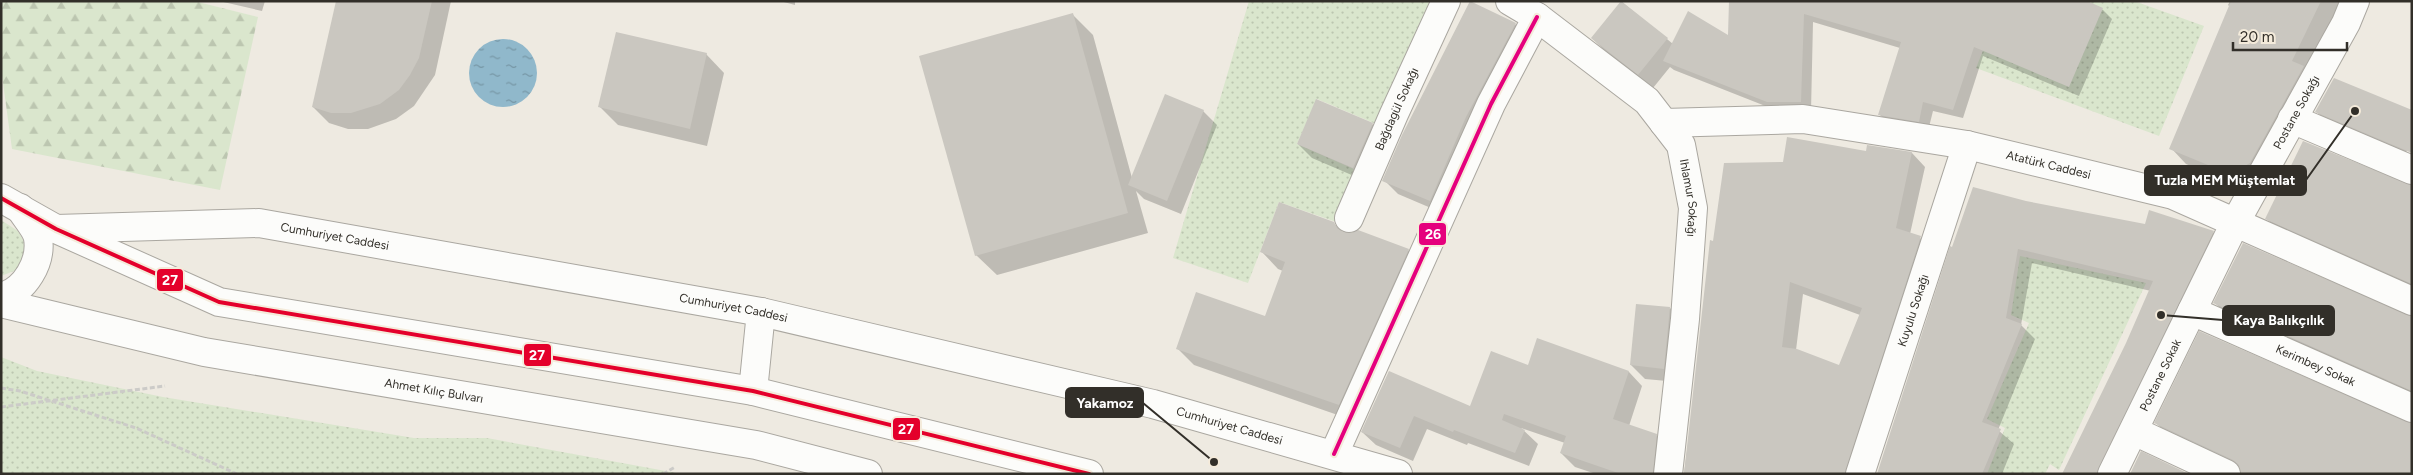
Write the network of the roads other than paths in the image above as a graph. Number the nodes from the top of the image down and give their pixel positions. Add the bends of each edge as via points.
1 (1446, 1) edge
2 (1510, 1) edge
3 (2355, 1) edge
4 (1537, 17) junction
5 (2292, 119) junction
6 (1664, 124) junction
7 (1966, 145) junction
8 (2412, 170) edge
9 (10, 202) edge
10 (1349, 218) dead end
11 (2235, 223) junction
12 (56, 229) junction
13 (1, 297) edge
14 (2412, 301) edge
15 (1, 303) edge
16 (2192, 310) junction
17 (761, 312) junction
18 (753, 391) junction
19 (2412, 408) edge
20 (2134, 431) junction
21 (1334, 454) junction
22 (2225, 473) edge
23 (868, 474) edge
24 (1089, 474) edge
25 (1398, 474) edge
26 (1668, 474) edge
27 (1860, 474) edge
28 (2112, 474) edge

1 - 10 street, Bağdagül Sokağı
2 - 4 street, Ihlamur Sokağı
3 - 5 street, Postane Sokağı
4 - 6 street, Ihlamur Sokağı via 1647,101
4 - 21 street via 1479,130
5 - 8 street
5 - 11 street, Postane Sokağı
6 - 7 street, Atatürk Caddesi via 1803,119
6 - 26 street, Ihlamur Sokağı via 1681,145 1693,208
7 - 11 street, Atatürk Caddesi via 2173,195
7 - 27 street, Kuyulu Sokağı
9 - 12 street
9 - 13 street via 38,237 38,256 32,273 21,286
11 - 14 street, Atatürk Caddesi
11 - 16 street, Postane Sokak
12 - 17 street, Cumhuriyet Caddesi via 259,223
12 - 18 street via 219,302
15 - 23 street, Ahmet Kılıç Bulvarı via 204,352 756,445
16 - 19 street, Kerimbey Sokak
16 - 20 street, Postane Sokak
17 - 18 street
17 - 21 street, Cumhuriyet Caddesi via 1153,404
18 - 24 street
20 - 22 street
20 - 28 street, Postane Sokak
21 - 25 street, Cumhuriyet Caddesi

